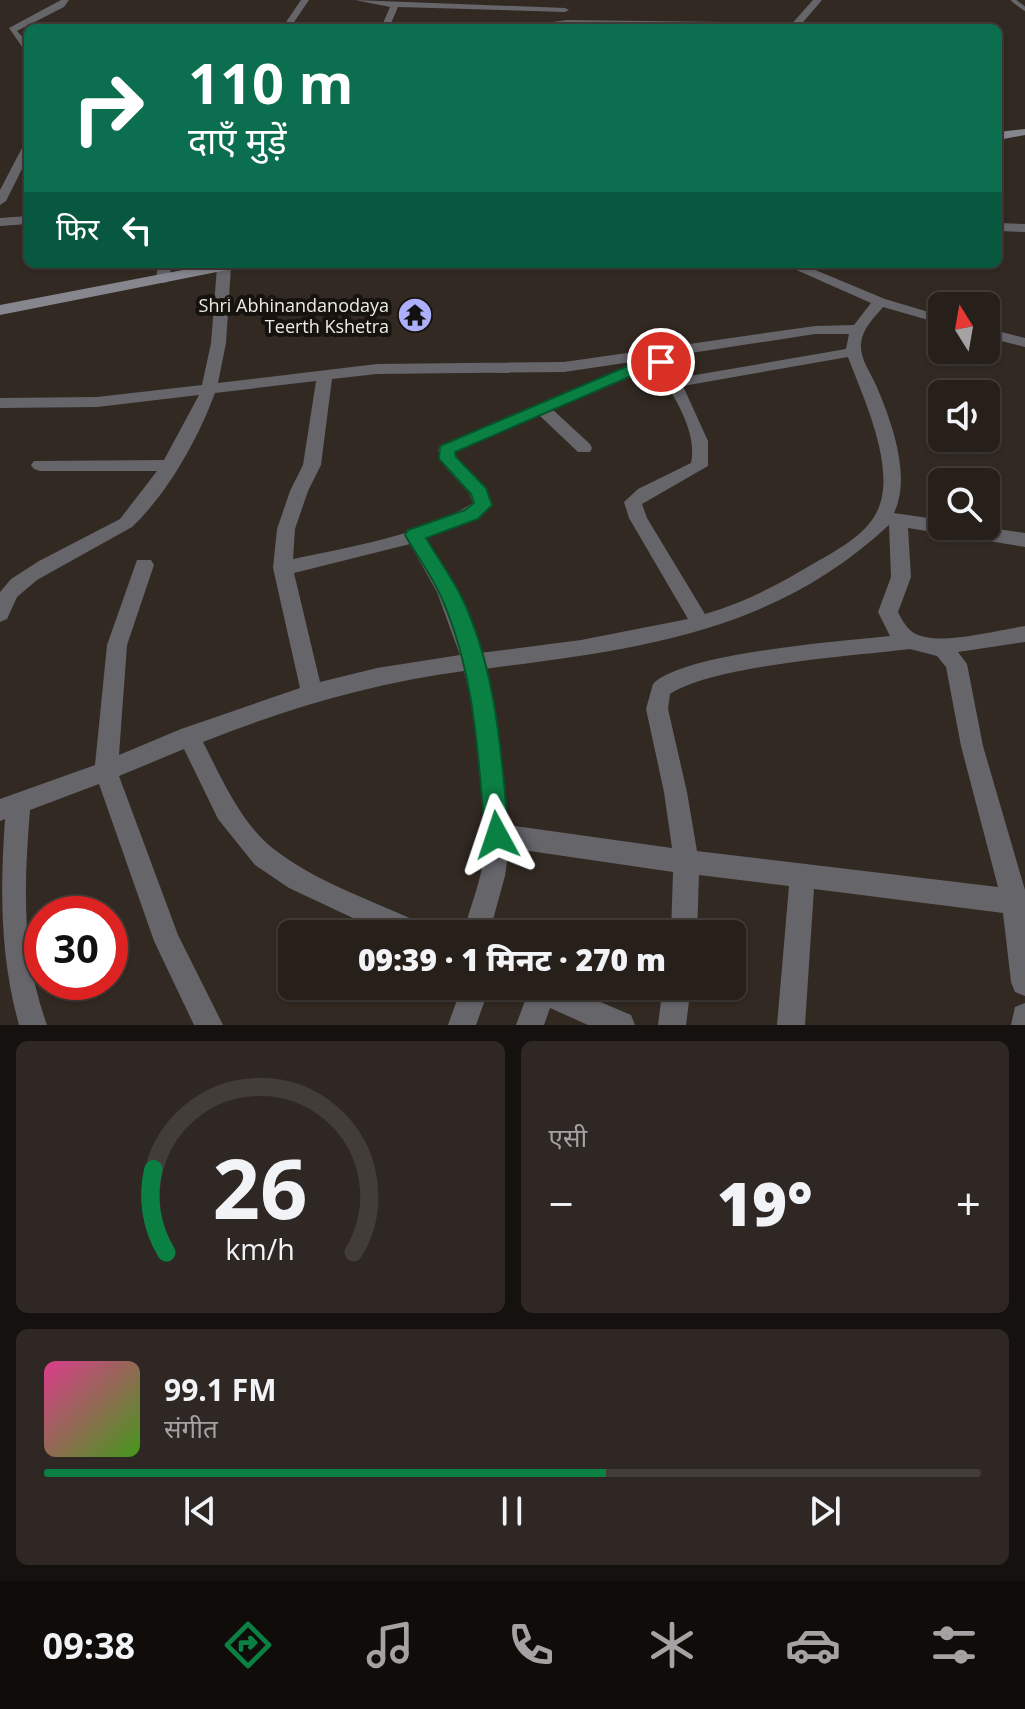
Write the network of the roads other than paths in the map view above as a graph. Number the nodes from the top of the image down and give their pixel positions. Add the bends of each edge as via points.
1 (65, 0) edge
2 (305, 0) edge
3 (359, 0) edge
4 (818, 0) edge
5 (1013, 0) edge
6 (395, 5) junction
7 (564, 5) edge
8 (1025, 9) edge
9 (567, 22) junction
10 (289, 24) edge
11 (387, 24) edge
12 (558, 24) edge
13 (658, 24) edge
14 (798, 24) edge
15 (24, 44) edge
16 (1025, 130) edge
17 (1002, 133) edge
18 (24, 154) edge
19 (2, 195) edge
20 (24, 220) edge
21 (0, 222) edge
22 (1002, 227) edge
23 (1025, 228) edge
24 (198, 268) edge
25 (230, 268) edge
26 (806, 268) edge
27 (164, 271) edge
28 (880, 302) junction
29 (0, 310) edge
30 (928, 316) edge
31 (859, 329) junction
32 (1000, 336) edge
33 (1025, 343) edge
34 (853, 352) junction
35 (659, 358) junction
36 (325, 375) junction
37 (673, 383) junction
38 (209, 389) junction
39 (0, 403) edge
40 (541, 408) junction
41 (584, 448) dead end
42 (40, 465) dead end
43 (168, 466) junction
44 (891, 519) junction
45 (414, 535) junction
46 (1025, 540) edge
47 (144, 565) dead end
48 (283, 568) junction
49 (0, 614) edge
50 (701, 624) junction
51 (1025, 634) edge
52 (910, 641) junction
53 (936, 647) junction
54 (475, 662) junction
55 (312, 693) junction
56 (189, 736) junction
57 (106, 772) junction
58 (10, 807) edge
59 (497, 835) junction
60 (687, 862) junction
61 (802, 876) junction
62 (1020, 902) edge
63 (386, 920) edge
64 (480, 920) edge
65 (685, 920) edge
66 (1025, 982) edge
67 (471, 1000) edge
68 (534, 1000) edge
69 (564, 1000) edge
70 (675, 1000) edge
71 (1025, 1017) edge
72 (33, 1025) edge
73 (209, 1025) edge
74 (462, 1025) edge
75 (530, 1025) edge
76 (621, 1025) edge
77 (672, 1025) edge
78 (791, 1025) edge
79 (1025, 1025) edge

1 - 15 street via 12,30
2 - 10 street
3 - 6 street
4 - 14 street
5 - 8 lane
6 - 7 street
6 - 11 street
7 - 9 street
9 - 12 street
9 - 13 street
16 - 17 main road
18 - 19 street
20 - 21 street
22 - 23 street
24 - 27 main road
25 - 38 street
26 - 28 street
27 - 29 main road
28 - 30 street
28 - 31 street
31 - 34 street
31 - 35 street via 815,330
32 - 33 street
34 - 37 street
34 - 44 street via 890,458
35 - 36 street via 564,367
35 - 37 street
35 - 40 street
36 - 38 street
36 - 48 street via 312,465 286,529
37 - 50 street via 702,459 699,466 633,502
38 - 39 street via 97,402
38 - 43 street
40 - 41 street
40 - 45 street via 446,450 447,459 480,492 483,505
42 - 43 street
43 - 49 street via 129,521 32,573 11,590
44 - 46 street
44 - 50 street via 813,575 748,610
44 - 52 street via 901,577 888,612
45 - 48 street
45 - 54 street via 451,597
47 - 57 street via 117,645
48 - 55 street
50 - 54 street
51 - 53 street
52 - 53 street
52 - 60 street via 713,669 667,683 660,690 657,709
53 - 62 street via 956,664 972,746
54 - 55 street via 382,675
54 - 59 street via 488,732
55 - 56 street
56 - 57 street
56 - 63 street via 226,811 264,857
57 - 58 street
57 - 73 street via 167,941
58 - 72 street via 11,931 21,997
59 - 60 street
59 - 64 street via 496,861
60 - 61 street
60 - 65 street
61 - 62 street
61 - 78 street
62 - 66 street
67 - 74 street
68 - 75 street
69 - 76 street
70 - 77 street
71 - 79 street

